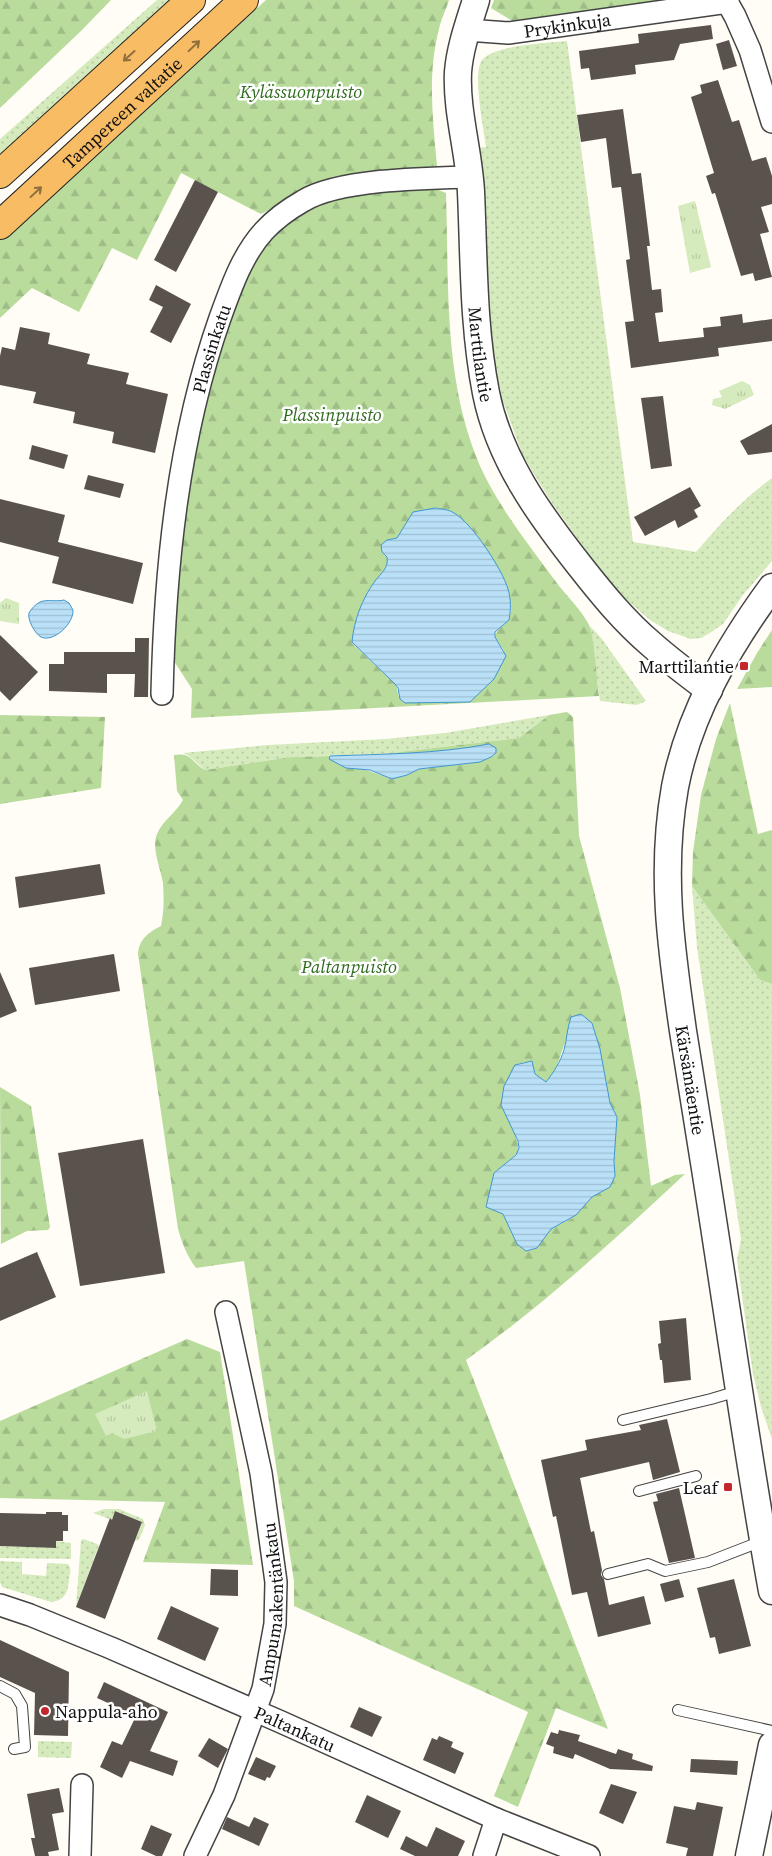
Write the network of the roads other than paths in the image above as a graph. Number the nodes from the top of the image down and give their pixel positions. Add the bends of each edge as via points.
1 (191, 0) edge
2 (244, 0) edge
3 (476, 0) edge
4 (727, 1) edge
5 (467, 30) junction
6 (772, 122) edge
7 (0, 174) edge
8 (470, 178) junction
9 (0, 226) edge
10 (772, 588) edge
11 (709, 690) junction
12 (162, 694) dead end
13 (226, 1312) dead end
14 (738, 1391) junction
15 (622, 1420) dead end
16 (696, 1476) dead end
17 (639, 1491) dead end
18 (767, 1539) edge
19 (608, 1574) dead end
20 (772, 1591) edge
21 (0, 1606) edge
22 (0, 1686) edge
23 (678, 1710) dead end
24 (255, 1711) junction
25 (772, 1745) edge
26 (14, 1749) dead end
27 (82, 1785) dead end
28 (496, 1819) junction
29 (80, 1856) edge
30 (195, 1856) edge
31 (484, 1856) edge
32 (589, 1856) edge
33 (749, 1856) edge

1 -> 7 highway, Tampereen valtatie
9 -> 2 highway, Tampereen valtatie
3 - 5 street, Marttilantie
4 - 5 street, Prykinkuja via 508,33
4 - 6 street via 750,50
5 - 8 street, Marttilantie via 458,84
8 - 11 street, Marttilantie via 479,353 486,395 508,460 540,512 608,601 650,643
8 - 12 street, Plassinkatu via 398,180 344,187 305,199 264,231 243,262 210,347 189,428 168,570
10 - 11 street, Kärsämäentie via 725,658
11 - 14 street, Kärsämäentie via 686,745 676,785 667,870 668,907 673,962
13 - 24 street, Ampumakentänkatu via 256,1447 276,1582 275,1624 264,1689
14 - 15 lane
14 - 18 street, Kärsämäentie
16 - 17 lane
18 - 19 lane via 708,1562 666,1571 648,1564
18 - 20 street, Kärsämäentie
21 - 24 street, Paltankatu via 101,1644
22 - 26 lane via 14,1694 22,1706 26,1747
23 - 25 lane
24 - 28 street, Paltankatu
24 - 30 street, Ampumakentänkatu via 224,1795
25 - 33 street
27 - 29 street
28 - 31 street
28 - 32 street, Paltankatu

